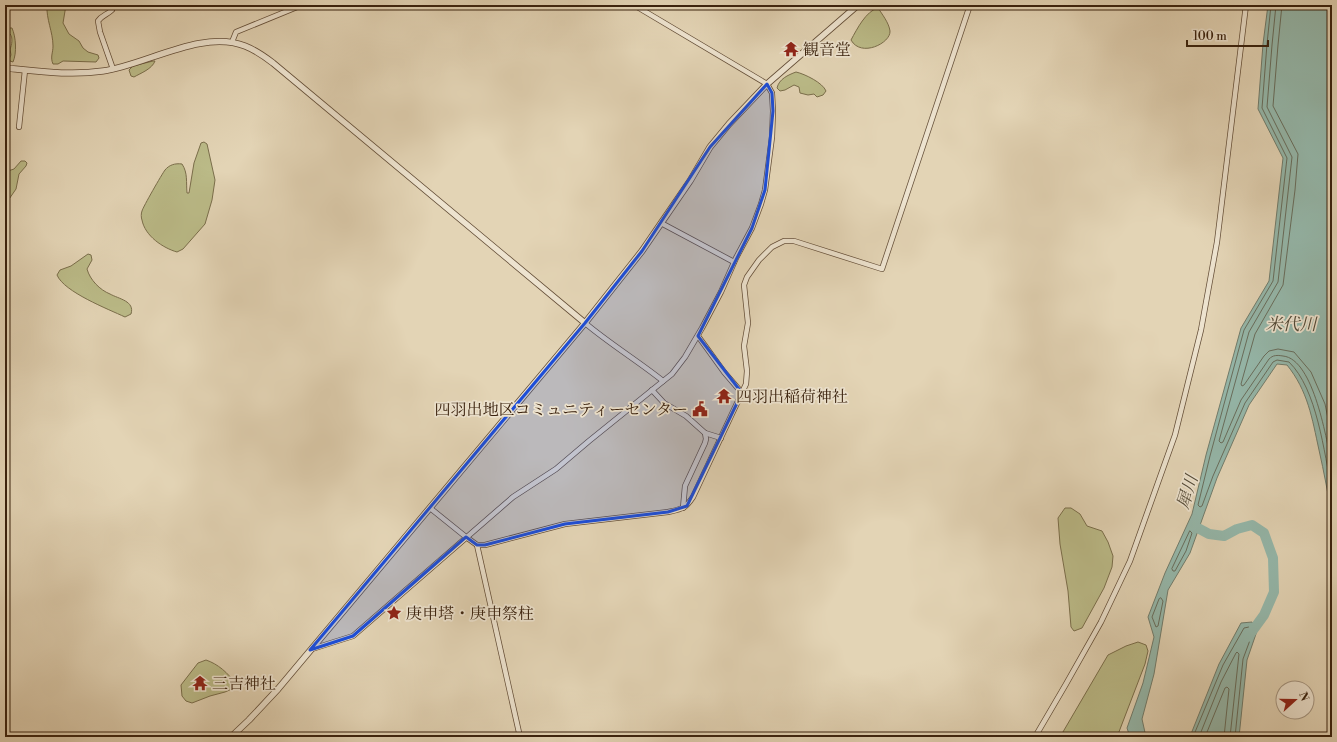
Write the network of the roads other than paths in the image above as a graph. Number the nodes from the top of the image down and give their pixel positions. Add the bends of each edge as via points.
1 (302, 5) edge
2 (634, 5) edge
3 (858, 5) edge
4 (970, 5) edge
5 (1246, 5) edge
6 (112, 10) dead end
7 (232, 42) junction
8 (5, 68) edge
9 (113, 69) junction
10 (26, 70) junction
11 (767, 84) junction
12 (18, 127) dead end
13 (661, 223) junction
14 (734, 262) junction
15 (585, 323) junction
16 (698, 336) junction
17 (663, 381) junction
18 (652, 390) junction
19 (742, 393) junction
20 (705, 433) junction
21 (721, 438) junction
22 (430, 508) junction
23 (683, 508) junction
24 (466, 537) junction
25 (477, 545) junction
26 (310, 650) junction
27 (232, 737) edge
28 (520, 737) edge
29 (1035, 737) edge

1 - 7 street via 236,32
2 - 11 street
3 - 11 street
4 - 19 street via 882,269 794,241 784,241 772,247 759,260 744,285 748,323 744,346 747,381
5 - 29 street via 1217,242 1201,330 1175,435 1130,561 1101,622
6 - 9 street via 101,16 98,21
7 - 9 street via 213,41 194,45
7 - 15 street via 258,52 273,63
8 - 10 street
9 - 10 street via 81,73
10 - 12 street
11 - 13 street via 710,147
11 - 14 street via 772,93 773,111 765,190 752,228
13 - 14 street
13 - 15 street
14 - 16 street
15 - 17 street
15 - 22 street
16 - 17 street via 672,374
16 - 19 street
17 - 18 street
18 - 20 street via 664,403 686,416
18 - 24 street via 556,469 512,497
19 - 21 street
20 - 21 street
20 - 23 street via 705,443 685,486
21 - 23 street via 693,497
22 - 24 street
22 - 26 street
23 - 25 street via 565,524 498,543
24 - 25 street
24 - 26 street via 353,636
25 - 28 street
26 - 27 street

